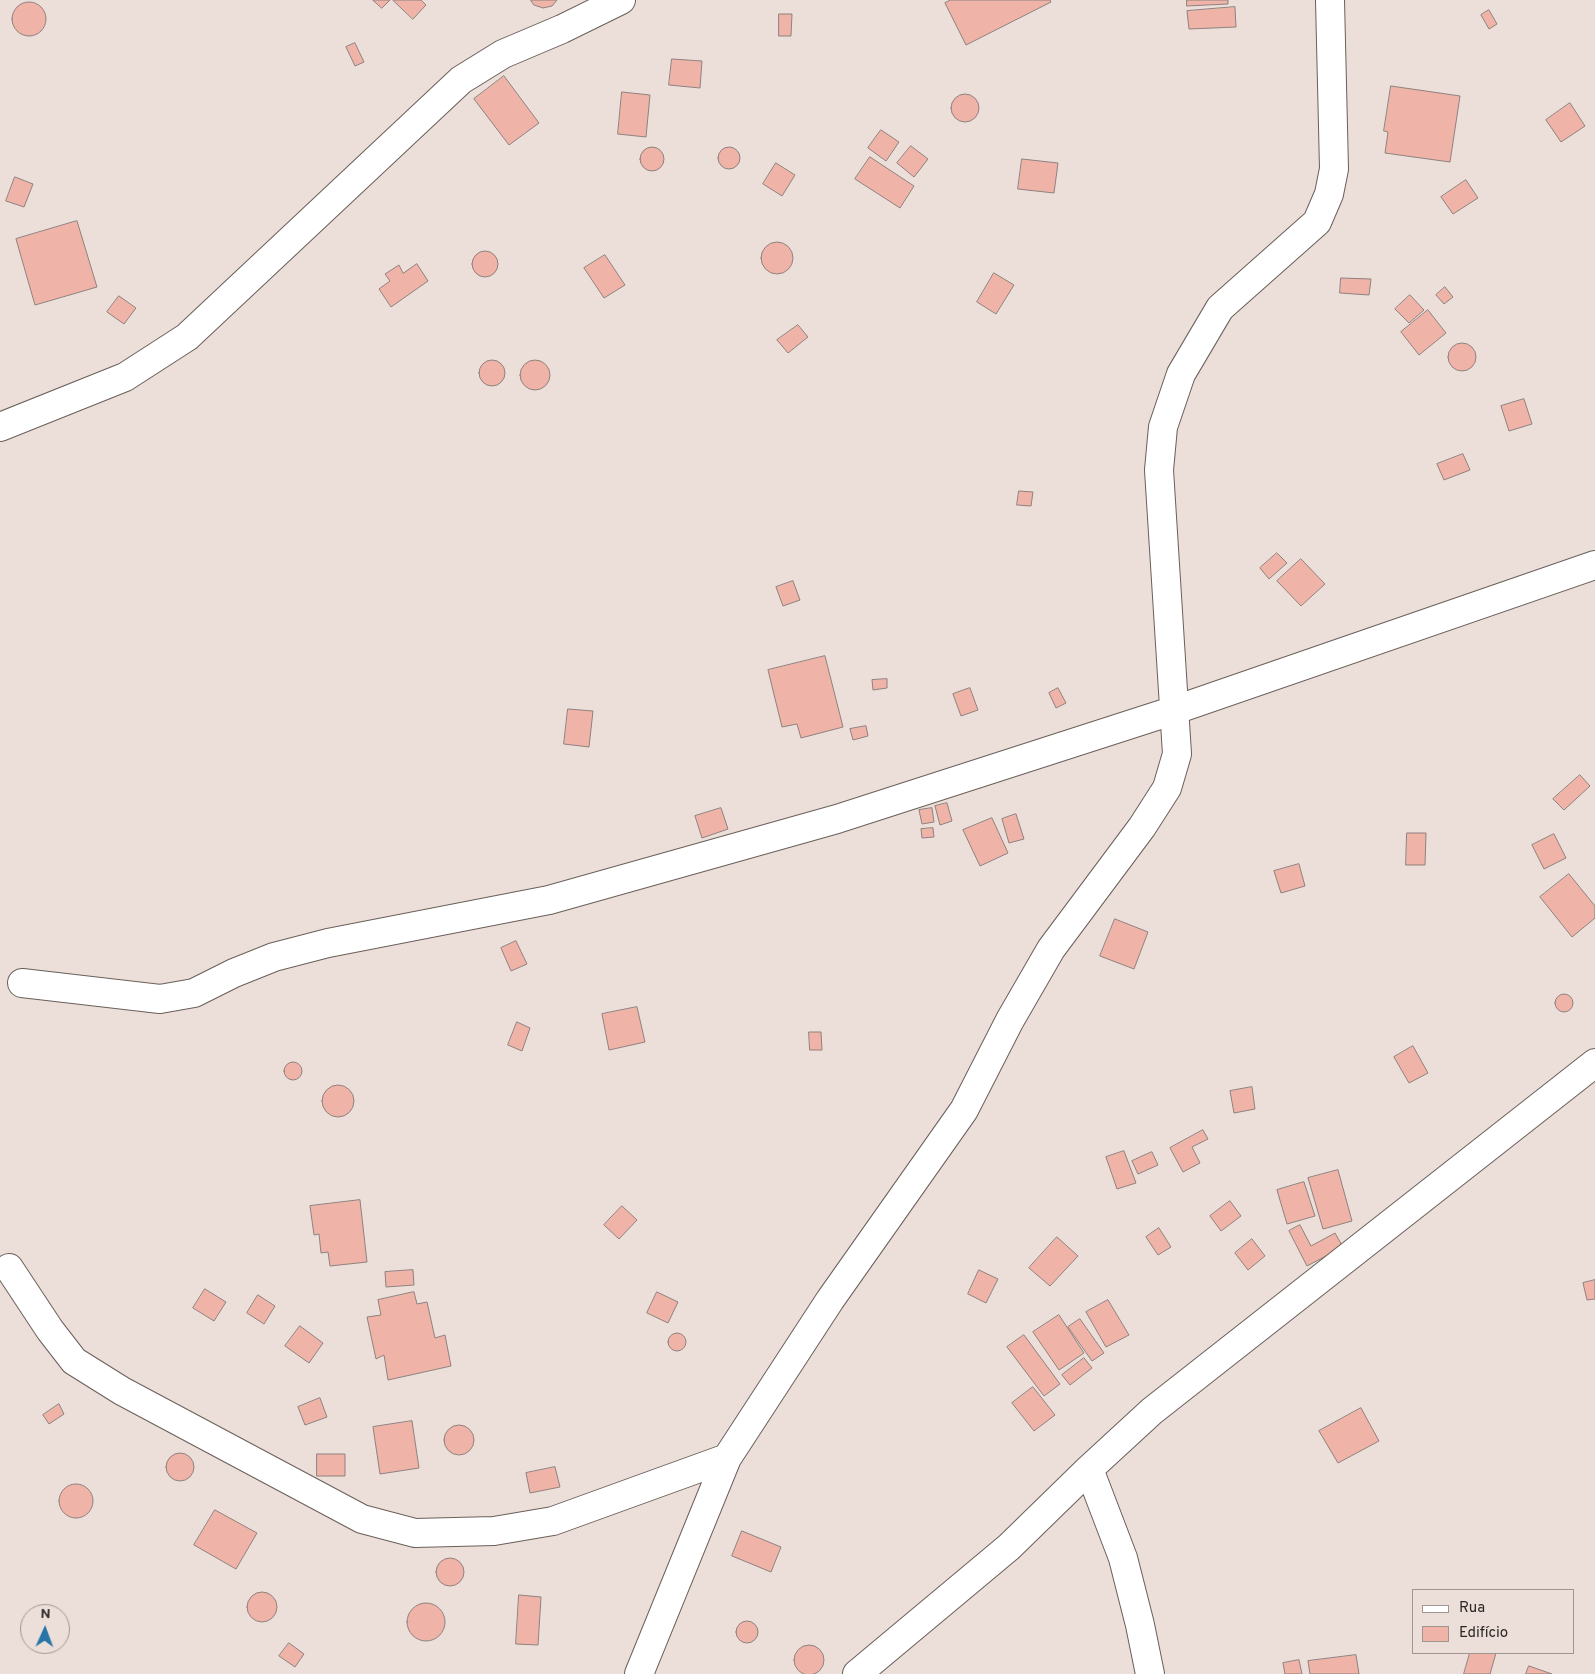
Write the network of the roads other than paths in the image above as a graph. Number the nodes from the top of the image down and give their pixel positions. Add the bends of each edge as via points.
1 (621, 0) edge
2 (1330, 0) edge
3 (0, 426) edge
4 (1595, 564) edge
5 (1174, 710) junction
6 (22, 983) dead end
7 (1595, 1063) edge
8 (9, 1268) dead end
9 (727, 1458) junction
10 (1089, 1469) junction
11 (639, 1674) edge
12 (857, 1674) edge
13 (1150, 1674) edge

1 - 3 street via 504,54 461,80 187,337 125,377
2 - 5 street via 1334,169 1329,194 1317,222 1220,308 1181,374 1163,427 1159,470
4 - 5 street
5 - 6 street via 838,820 559,897 274,957 194,993 160,999
5 - 9 street via 1177,754 1167,788 1051,950 1010,1020 964,1110 830,1300
7 - 10 street via 1152,1411
8 - 9 street via 74,1361 122,1391 362,1519 415,1533 494,1531 553,1521
9 - 11 street
10 - 12 street via 1009,1547
10 - 13 street via 1123,1558

